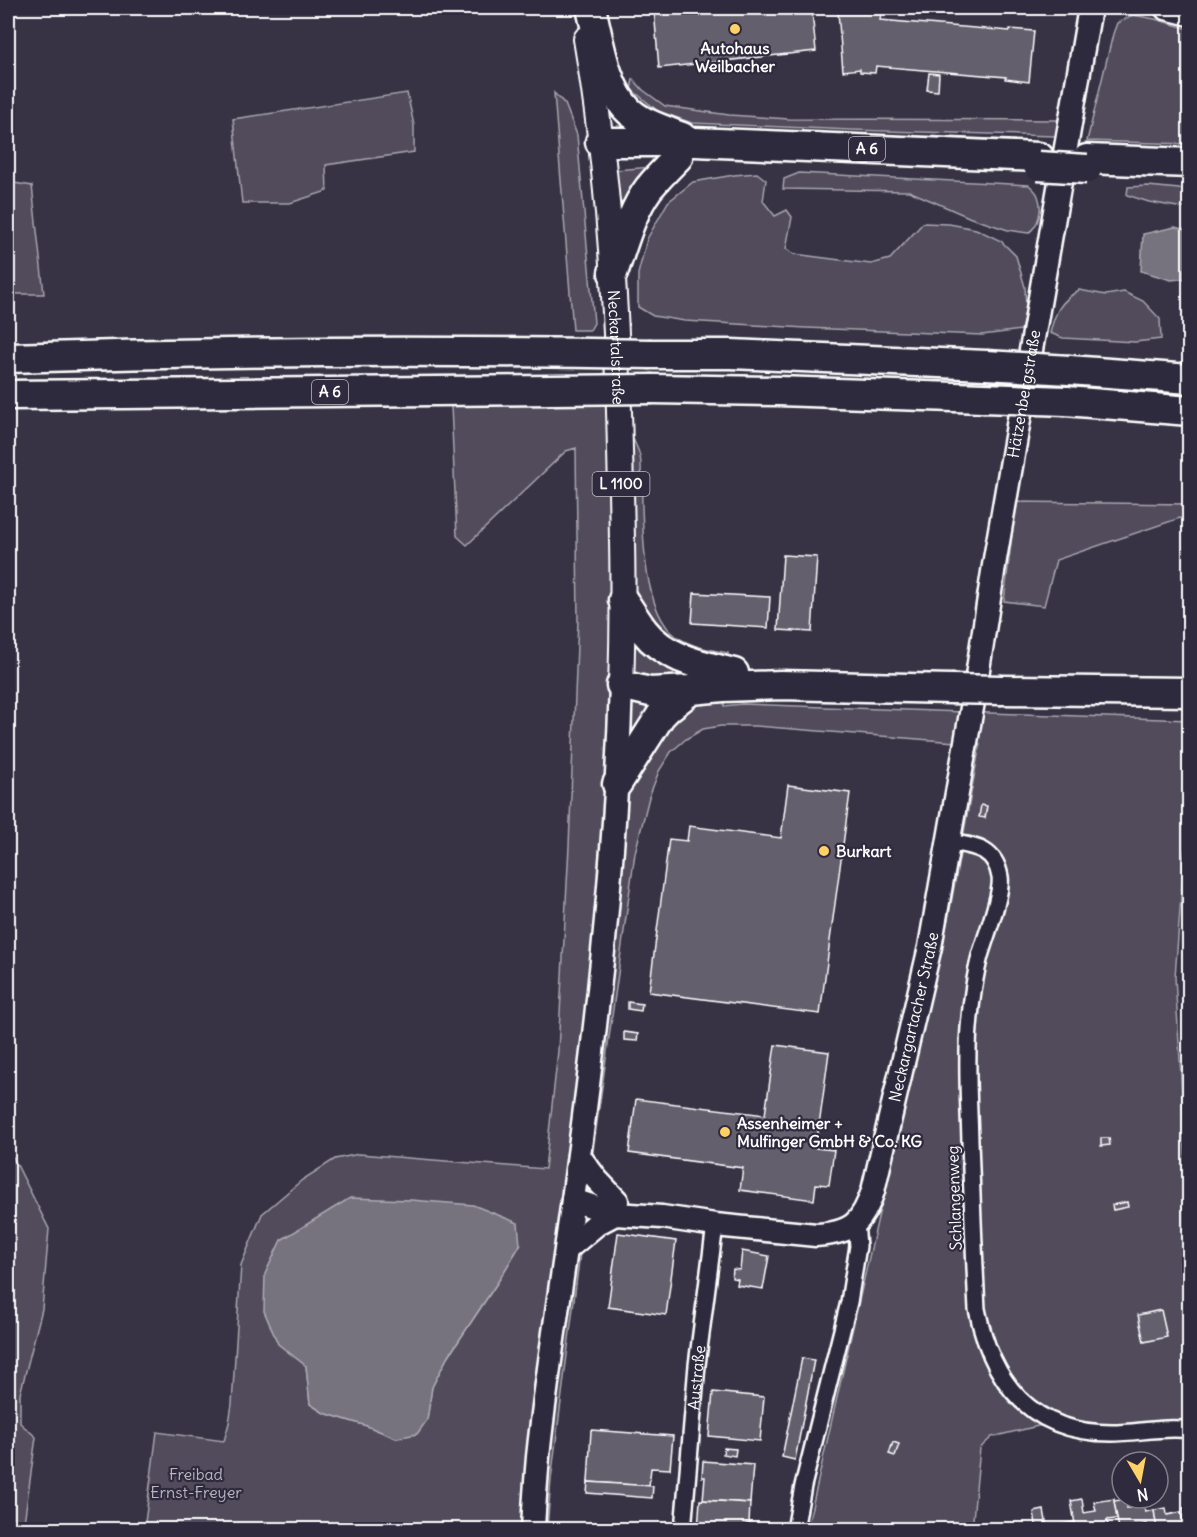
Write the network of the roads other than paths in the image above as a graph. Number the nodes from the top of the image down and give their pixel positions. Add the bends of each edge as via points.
1 (1090, 8) edge
2 (1166, 8) edge
3 (585, 12) edge
4 (1190, 14) edge
5 (687, 149) junction
6 (601, 151) junction
7 (1190, 163) edge
8 (1087, 164) junction
9 (1190, 173) edge
10 (613, 273) junction
11 (8, 358) edge
12 (1190, 379) edge
13 (8, 395) edge
14 (1190, 411) edge
15 (623, 600) junction
16 (734, 672) junction
17 (621, 679) junction
18 (1190, 684) edge
19 (952, 685) junction
20 (1002, 685) junction
21 (691, 690) junction
22 (1190, 692) edge
23 (960, 781) joint
24 (617, 784) junction
25 (949, 842) junction
26 (579, 1156) junction
27 (574, 1195) junction
28 (616, 1207) junction
29 (856, 1223) junction
30 (715, 1225) junction
31 (567, 1249) junction
32 (1190, 1430) edge
33 (532, 1530) edge
34 (683, 1530) edge
35 (795, 1530) edge

1 - 23 street, Hätzenbergstraße
2 - 4 street
3 - 5 highway via 609,80 627,110
3 - 6 main road, Neckartalstraße / L 1100
5 - 6 highway via 624,141
5 - 8 highway, bridge via 724,154
5 - 10 highway via 641,201
6 - 10 main road, Neckartalstraße / L 1100
7 - 8 highway
8 - 9 highway
10 - 15 main road, Neckartalstraße / L 1100
11 - 12 highway, bridge via 281,353 732,354 908,360
13 - 14 highway, A 6, bridge via 653,389 1066,401
15 - 16 highway via 645,632 669,652 694,663
15 - 17 main road, Neckartalstraße / L 1100
16 - 17 highway
16 - 19 highway via 838,675
17 - 21 highway via 650,692
17 - 24 street, L 1100
18 - 20 highway
19 - 20 highway, bridge
19 - 21 highway via 781,685
20 - 22 highway
21 - 24 highway via 661,716
23 - 25 street, Neckargartacher Straße
24 - 26 street, L 1100 via 603,960
25 - 29 street, Neckargartacher Straße via 930,947 873,1191
25 - 32 street, Schlangenweg via 984,851 998,868 1001,879 972,996 968,1063 977,1309 991,1359 1020,1401 1059,1424 1096,1433
26 - 27 street, L 1100
26 - 28 street
27 - 28 street
27 - 31 street, L 1100
28 - 30 street
28 - 31 street
29 - 30 street via 830,1234
29 - 35 street via 858,1246 849,1302
30 - 34 street, Austraße via 697,1365
31 - 33 street, L 1100

